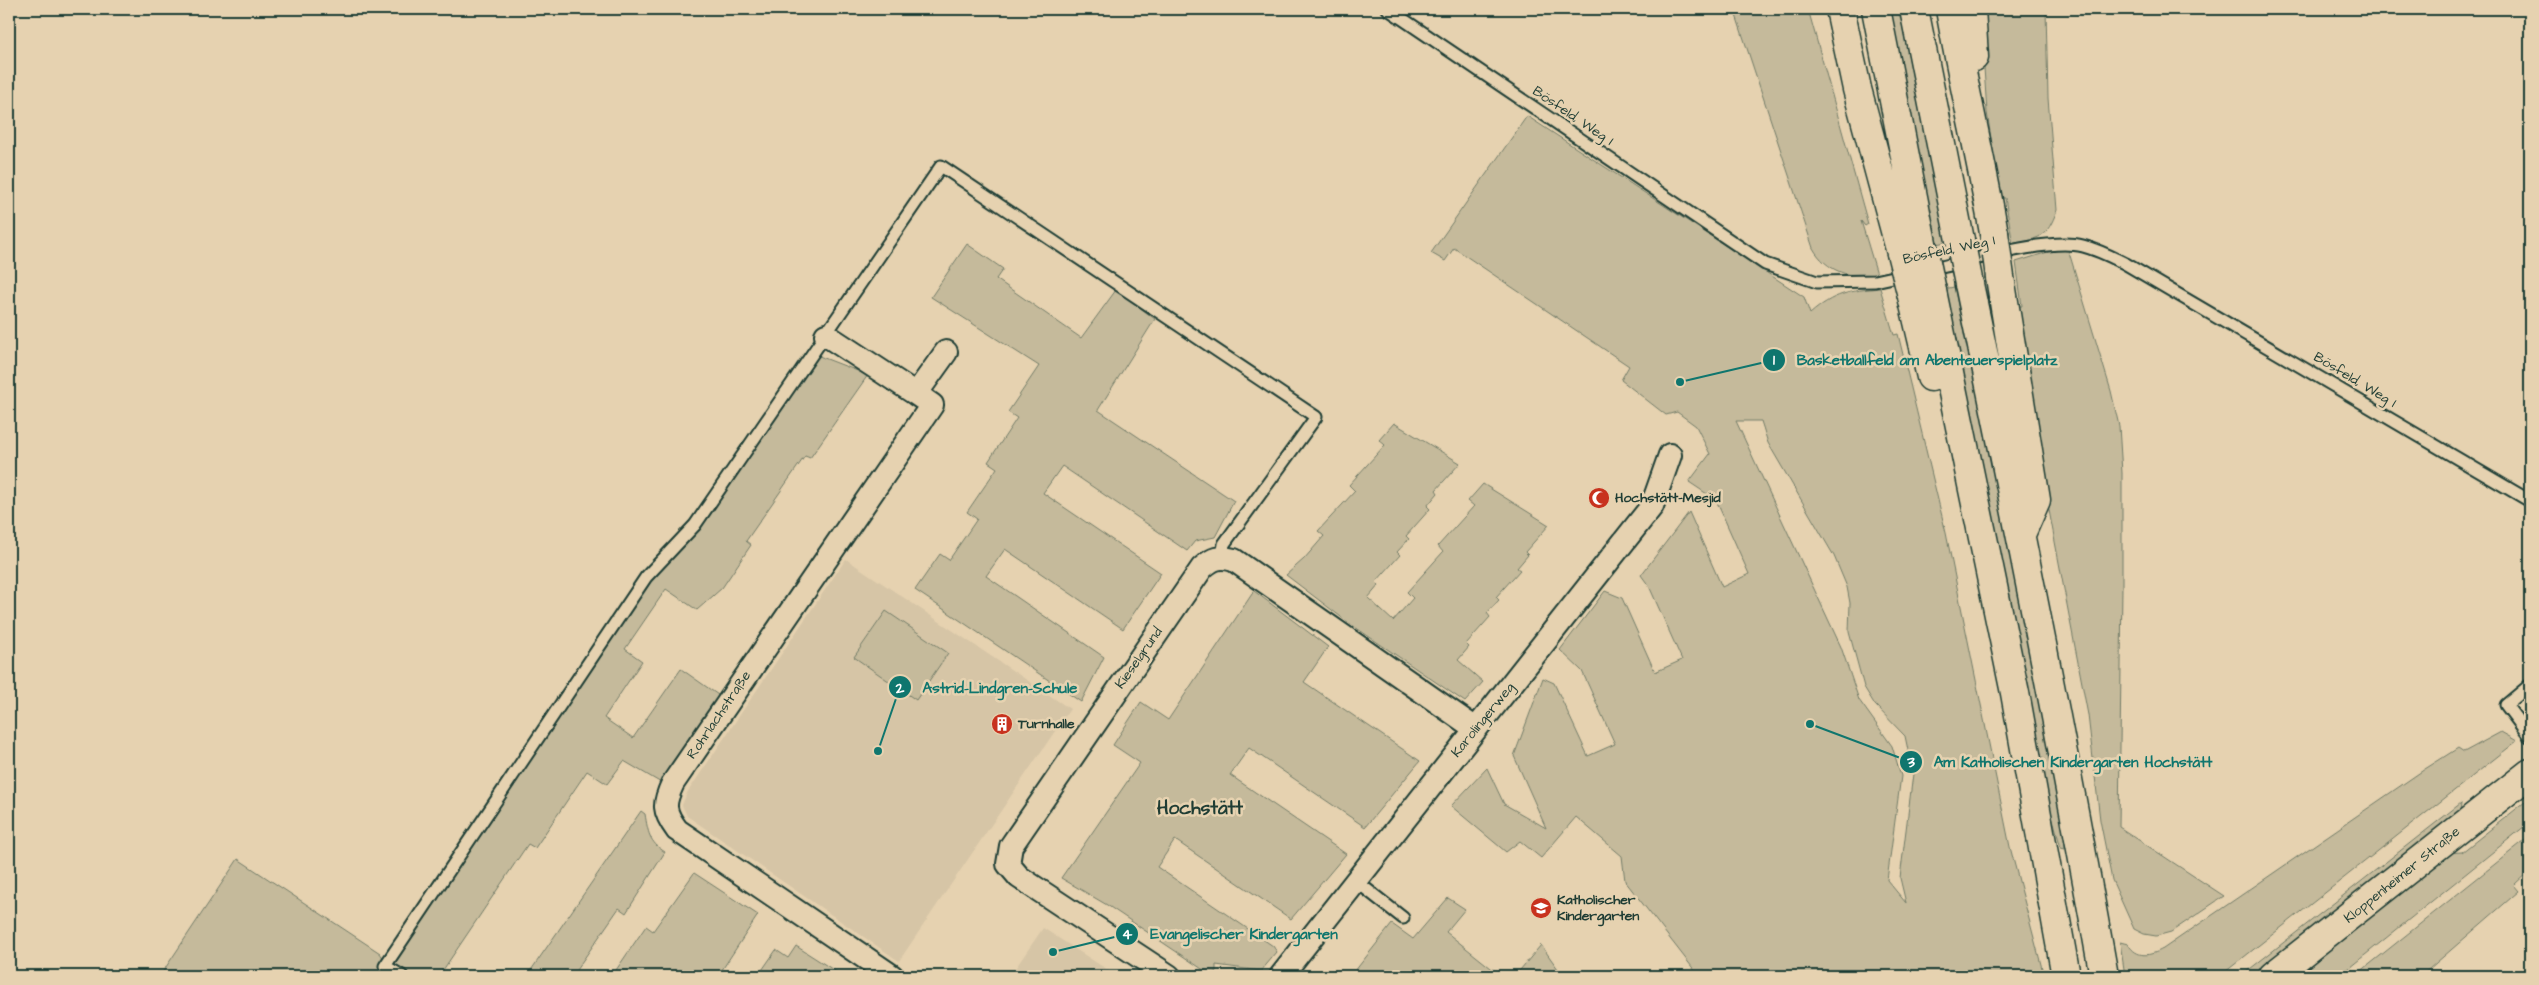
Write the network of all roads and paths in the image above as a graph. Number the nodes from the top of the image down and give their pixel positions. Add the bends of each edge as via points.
1 (1388, 9) edge
2 (1829, 9) edge
3 (1840, 9) edge
4 (1876, 9) edge
5 (1914, 9) edge
6 (1950, 9) edge
7 (1970, 9) edge
8 (1857, 90) junction
9 (1981, 154) junction
10 (1912, 250) junction
11 (826, 335) junction
12 (946, 352) dead end
13 (916, 394) junction
14 (1670, 455) dead end
15 (2530, 501) edge
16 (2021, 534) junction
17 (1222, 557) junction
18 (2530, 685) edge
19 (1476, 729) junction
20 (2530, 737) edge
21 (2530, 773) edge
22 (1356, 881) junction
23 (1403, 918) dead end
24 (402, 976) edge
25 (892, 976) edge
26 (1169, 976) edge
27 (1281, 976) edge
28 (2066, 976) edge
29 (2104, 976) edge
30 (2273, 976) edge

1 - 15 lane, Bösfeld, Weg I via 1765,264 1817,282 1875,281 2035,247 2082,246 2126,264
2 - 8 main road
3 - 8 main road
4 - 10 main road
5 - 16 main road, bridge
6 - 9 main road via 1962,79
7 - 9 main road
8 - 10 main road
9 - 16 main road, bridge via 2036,500
10 - 28 main road, bridge via 1966,454 2015,693
11 - 13 street, Rohrlachstraße
11 - 17 lane via 941,166 1316,417 1224,544
11 - 24 lane via 695,526 646,577 385,966
12 - 13 street
13 - 25 street, Rohrlachstraße via 932,405 666,797 666,814 677,830
14 - 19 street, Karolingerweg via 1652,506
16 - 29 main road via 2072,790
17 - 19 street via 1234,560
17 - 26 street, Kieselgrund via 1211,559 1202,568 1011,846 1008,864 1019,877
18 - 20 lane via 2506,705
19 - 22 street, Karolingerweg
21 - 30 main road, Kloppenheimer Straße
22 - 23 lane
22 - 27 street, Karolingerweg

